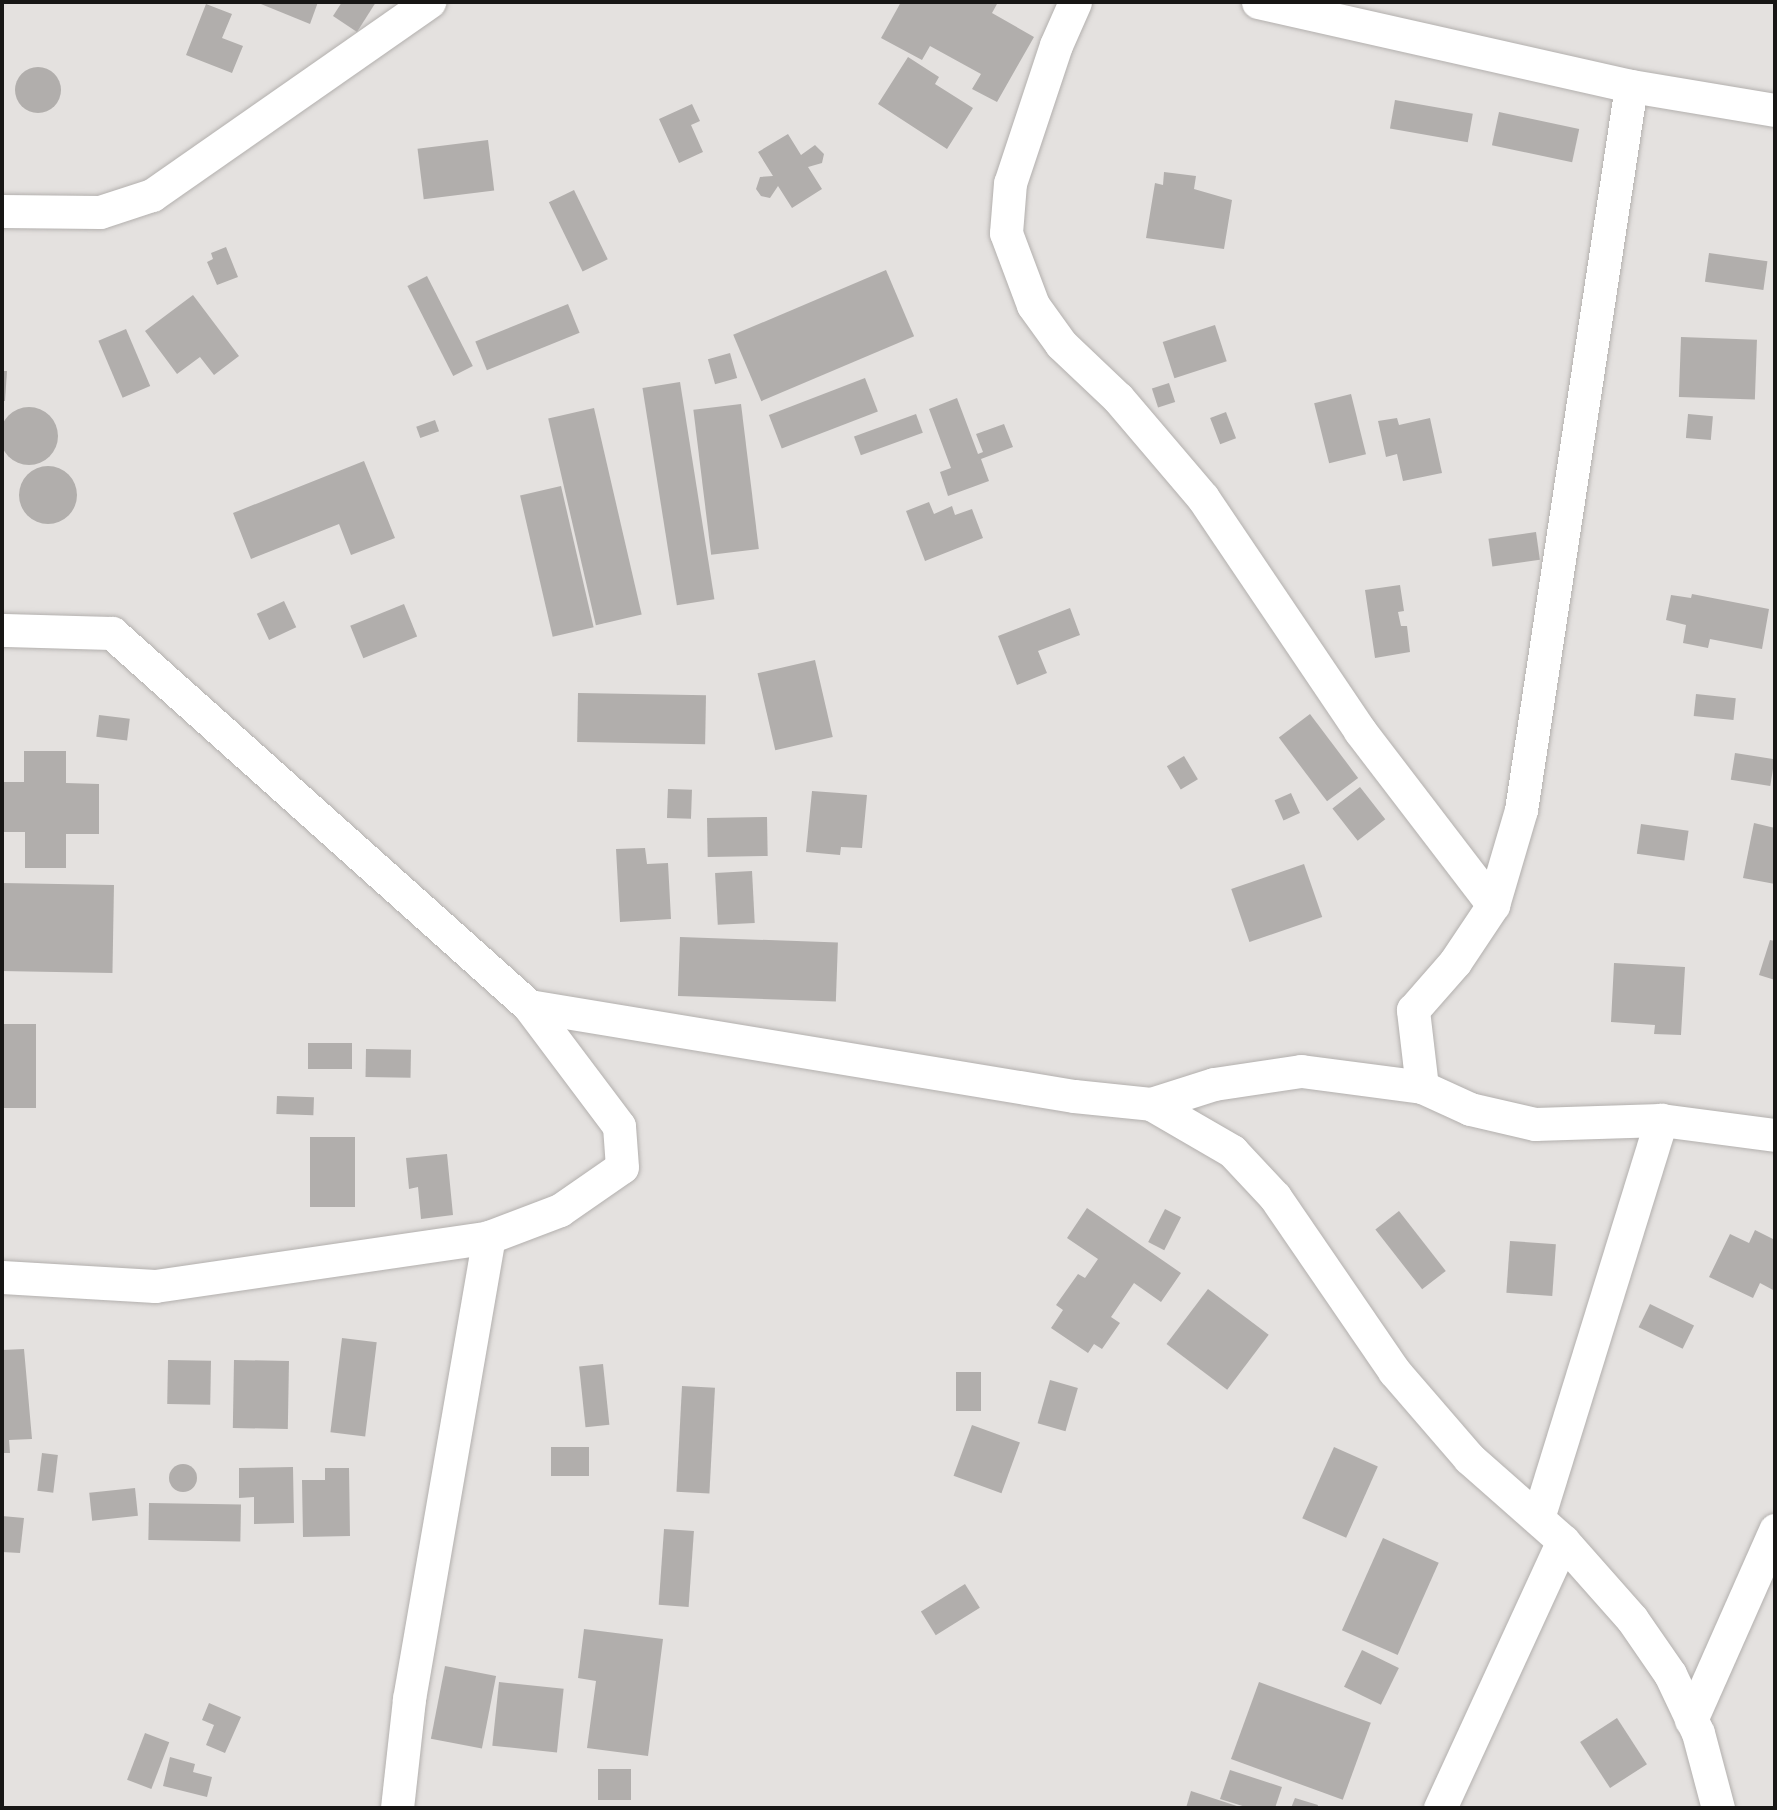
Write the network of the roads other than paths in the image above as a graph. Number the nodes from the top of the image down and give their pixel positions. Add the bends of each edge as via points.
1 (429, 2) edge
2 (1075, 2) edge
3 (1258, 2) edge
4 (1631, 86) junction
5 (1775, 110) edge
6 (2, 211) edge
7 (2, 630) edge
8 (1493, 905) junction
9 (529, 1006) junction
10 (1422, 1087) junction
11 (1151, 1104) junction
12 (1661, 1120) junction
13 (1775, 1135) edge
14 (489, 1237) junction
15 (2, 1277) edge
16 (1538, 1518) junction
17 (1775, 1530) edge
18 (1563, 1541) junction
19 (1691, 1720) junction
20 (397, 1808) edge
21 (1440, 1808) edge
22 (1718, 1808) edge

1 - 6 street via 152,195 100,212
2 - 8 street via 1010,183 1006,233 1032,305 1061,344 1118,398 1203,498 1360,731
3 - 4 street
4 - 5 street
4 - 8 street via 1521,810
7 - 9 street via 112,633
8 - 10 street via 1455,962 1413,1010
9 - 11 street via 1074,1096
9 - 14 street via 619,1126 622,1167 560,1210
10 - 11 street via 1301,1071 1214,1084
10 - 12 street via 1470,1109 1535,1124
11 - 16 street via 1232,1151 1275,1197 1394,1371 1469,1458
12 - 13 street
12 - 16 street
14 - 15 street via 155,1286
14 - 20 street via 409,1699
16 - 18 street
17 - 19 street
18 - 19 street via 1632,1619 1670,1674
18 - 21 street
19 - 22 street

